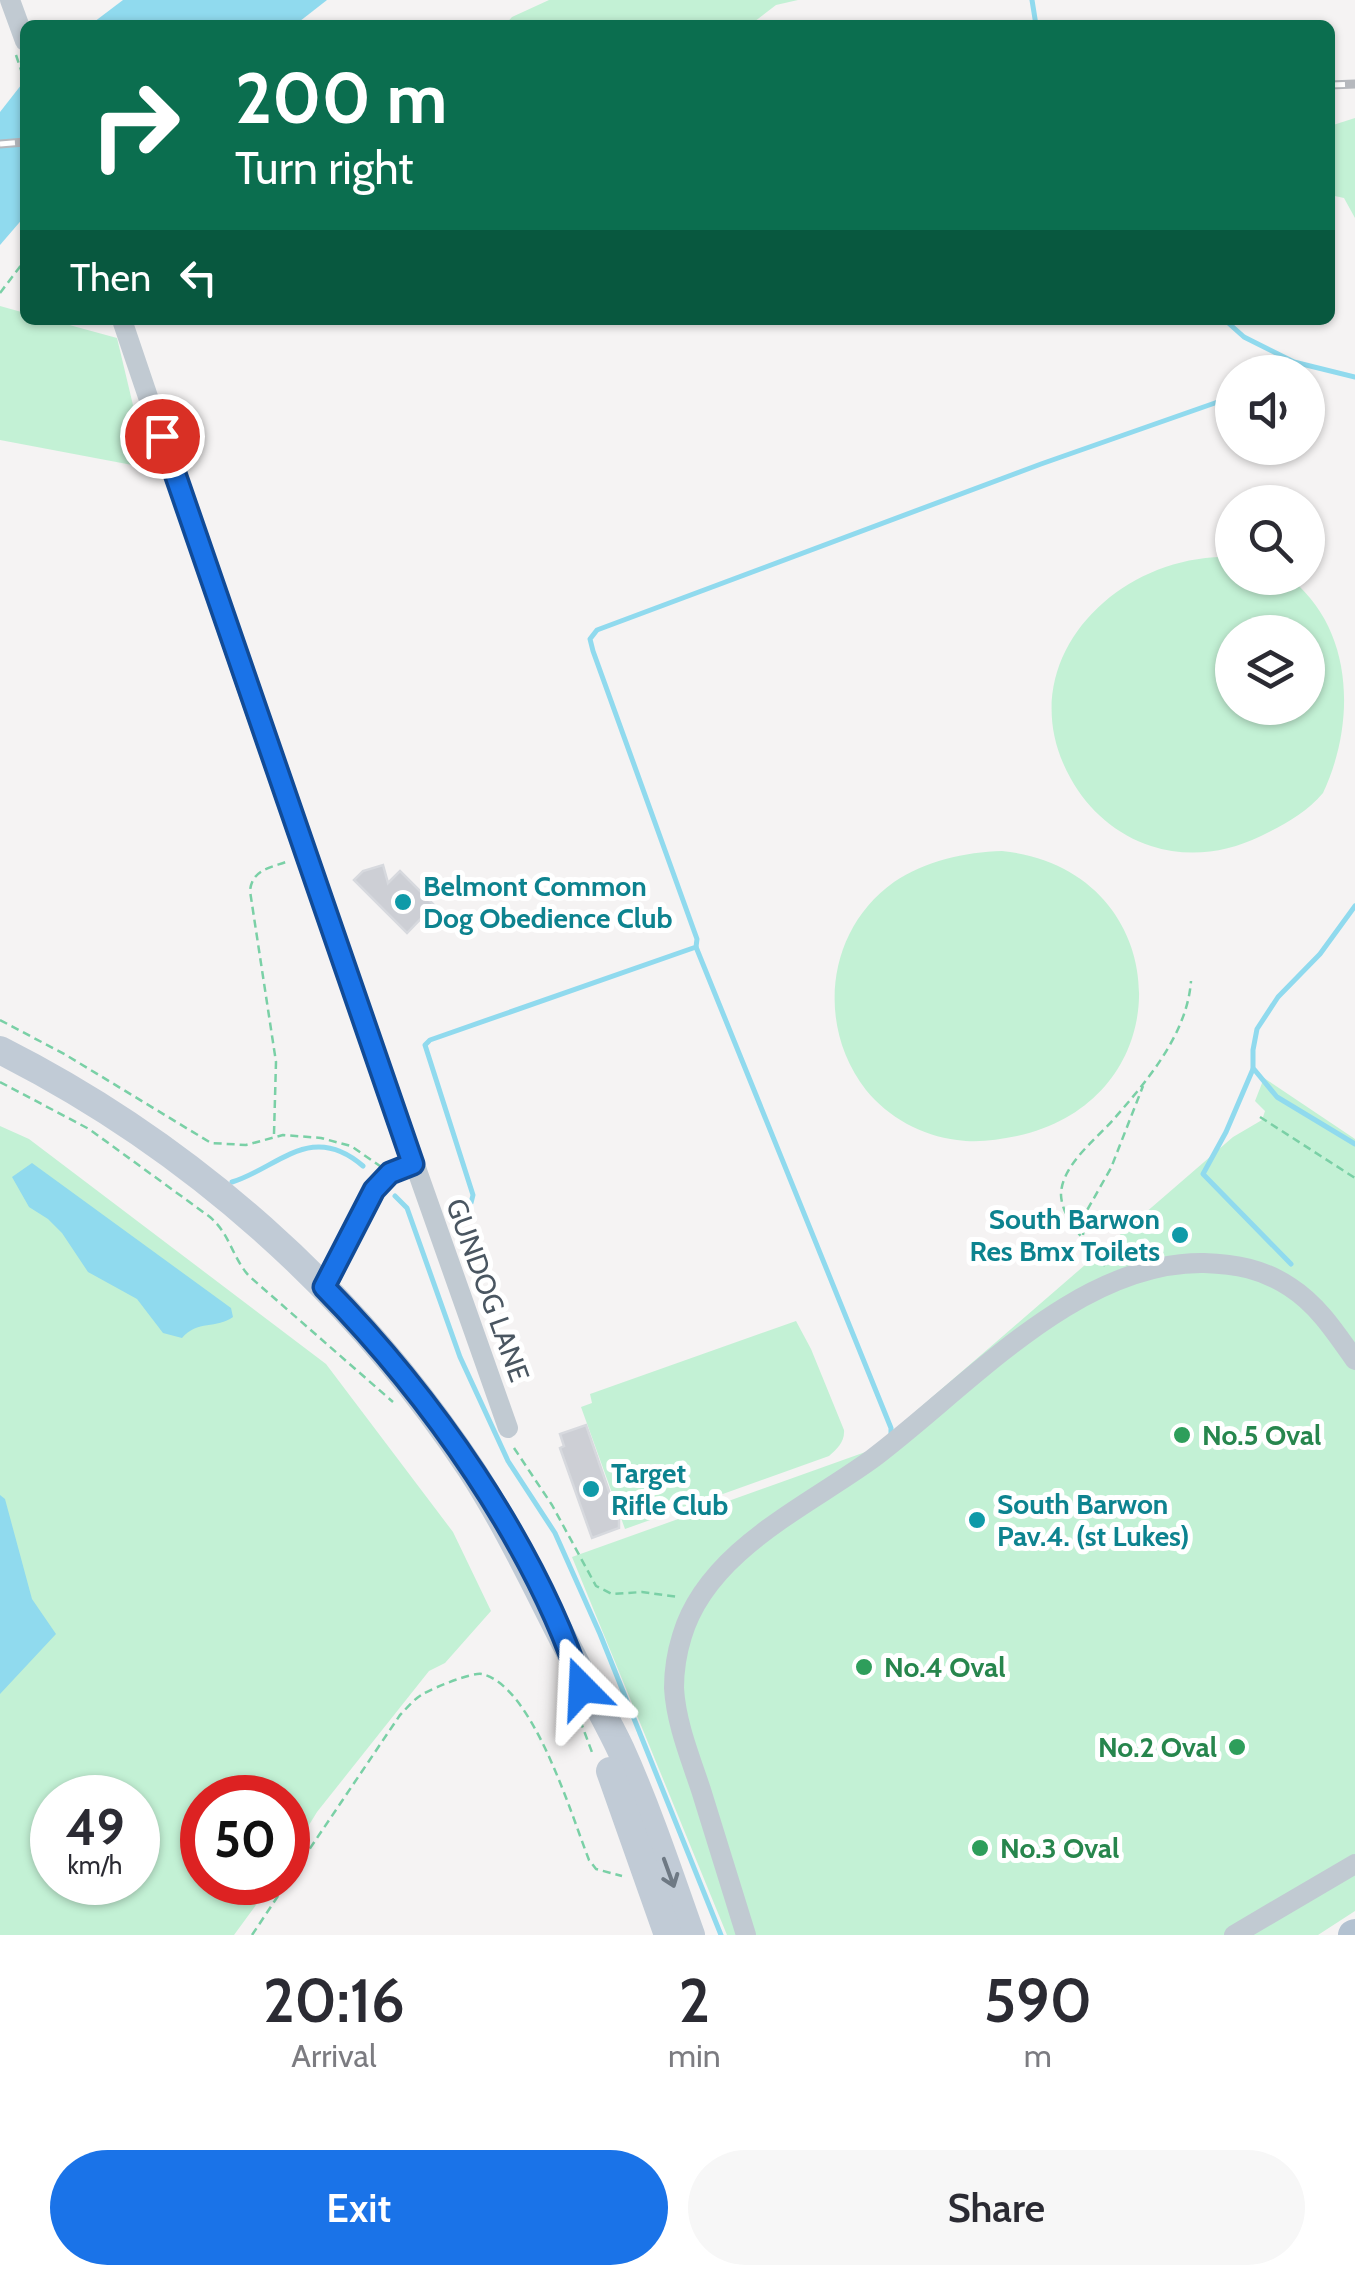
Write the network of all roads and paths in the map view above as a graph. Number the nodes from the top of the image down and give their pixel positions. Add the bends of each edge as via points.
1 (10, 0) edge
2 (20, 29) edge
3 (20, 267) edge
4 (0, 293) edge
5 (124, 325) edge
6 (306, 855) junction
7 (1191, 982) dead end
8 (0, 1020) edge
9 (0, 1050) edge
10 (0, 1082) edge
11 (1144, 1082) junction
12 (1260, 1117) dead end
13 (274, 1136) junction
14 (413, 1164) junction
15 (388, 1174) junction
16 (1355, 1178) edge
17 (1082, 1236) junction
18 (1111, 1282) junction
19 (324, 1287) junction
20 (1355, 1360) edge
21 (399, 1406) dead end
22 (508, 1428) joint
23 (695, 1603) junction
24 (572, 1656) junction
25 (579, 1718) dead end
26 (593, 1756) dead end
27 (310, 1848) edge
28 (1355, 1864) edge
29 (633, 1880) dead end
30 (272, 1905) edge
31 (252, 1935) edge
32 (668, 1935) edge
33 (691, 1935) edge
34 (746, 1935) edge
35 (1234, 1935) edge

1 - 2 street
3 - 4 path
5 - 6 street, GUNDOG LANE
6 - 13 path via 264,870 250,885 277,1072
6 - 14 street, GUNDOG LANE
7 - 11 path via 1178,1028
8 - 13 path via 206,1141 238,1146
9 - 19 main road via 122,1118 196,1172
10 - 21 path via 89,1129 210,1217 226,1232 249,1276
11 - 17 path via 1086,1212
11 - 17 path via 1072,1164 1061,1193
12 - 16 path
13 - 15 path via 345,1143
14 - 15 lane
14 - 22 street, GUNDOG LANE
15 - 19 lane
17 - 18 path
18 - 20 street via 1179,1263 1258,1269 1316,1308
18 - 23 street via 1052,1316 748,1546 716,1573
19 - 24 main road via 424,1402 472,1471
22 - 23 path via 596,1586 612,1594 660,1593
23 - 34 street via 674,1688
24 - 32 main road
24 -> 33 main road via 622,1753
25 - 26 path
27 - 29 path via 400,1715 422,1694 486,1675 539,1732 589,1860 596,1869
28 - 35 street
30 - 31 path

